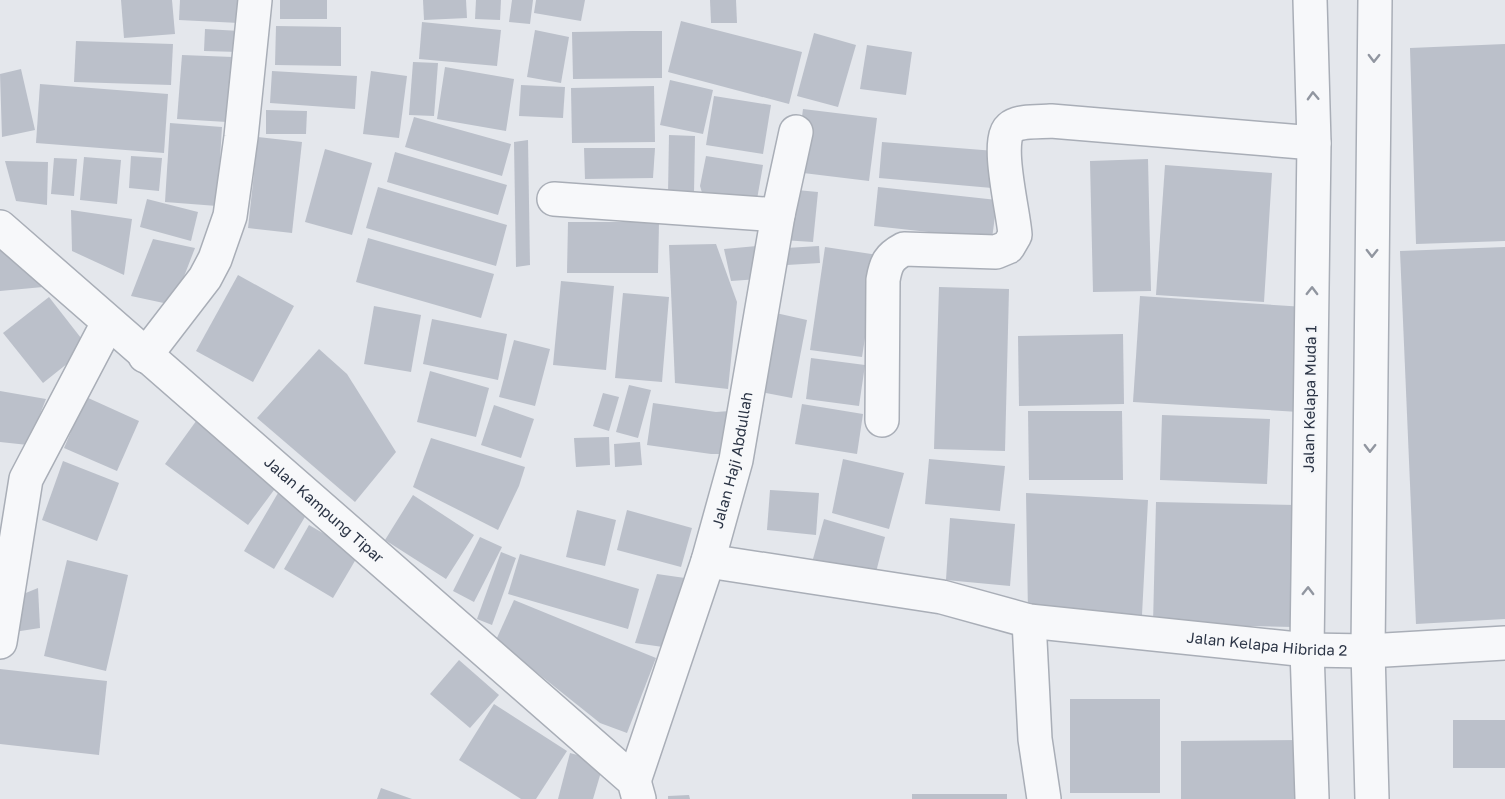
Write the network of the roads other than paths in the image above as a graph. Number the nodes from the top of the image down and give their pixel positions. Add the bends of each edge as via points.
1 (255, 0) edge
2 (1310, 0) edge
3 (1375, 0) edge
4 (796, 132) dead end
5 (1314, 142) junction
6 (554, 199) dead end
7 (778, 215) junction
8 (0, 227) edge
9 (108, 323) junction
10 (145, 356) junction
11 (882, 420) dead end
12 (708, 561) junction
13 (1029, 621) junction
14 (0, 642) edge
15 (1505, 643) edge
16 (1307, 650) junction
17 (1368, 651) junction
18 (637, 790) edge
19 (1312, 798) edge
20 (1044, 799) edge
21 (1372, 799) edge

1 - 10 street via 230,216 205,278
5 -> 2 street, Jalan Kelapa Muda 1
3 -> 17 street
4 - 7 street, Jalan Haji Abdullah
5 - 11 street via 1051,122 1010,128 1003,151 1015,235 1008,247 996,252 904,249 886,263
16 -> 5 street, Jalan Kelapa Muda 1
6 - 7 street
7 - 12 street, Jalan Haji Abdullah via 736,460
8 - 9 street, Jalan Kampung Tipar
9 - 10 street, Jalan Kampung Tipar
9 - 14 street via 26,479
10 - 18 street, Jalan Kampung Tipar
12 - 13 street, Jalan Kelapa Hibrida 2 via 942,597
12 - 18 street, Jalan Haji Abdullah
13 - 16 street, Jalan Kelapa Hibrida 2
13 - 20 street via 1035,739
15 - 17 street, Jalan Kelapa Hibrida 2
16 - 17 street, Jalan Kelapa Hibrida 2
16 - 19 street, Jalan Kelapa Muda 1
17 - 21 street

